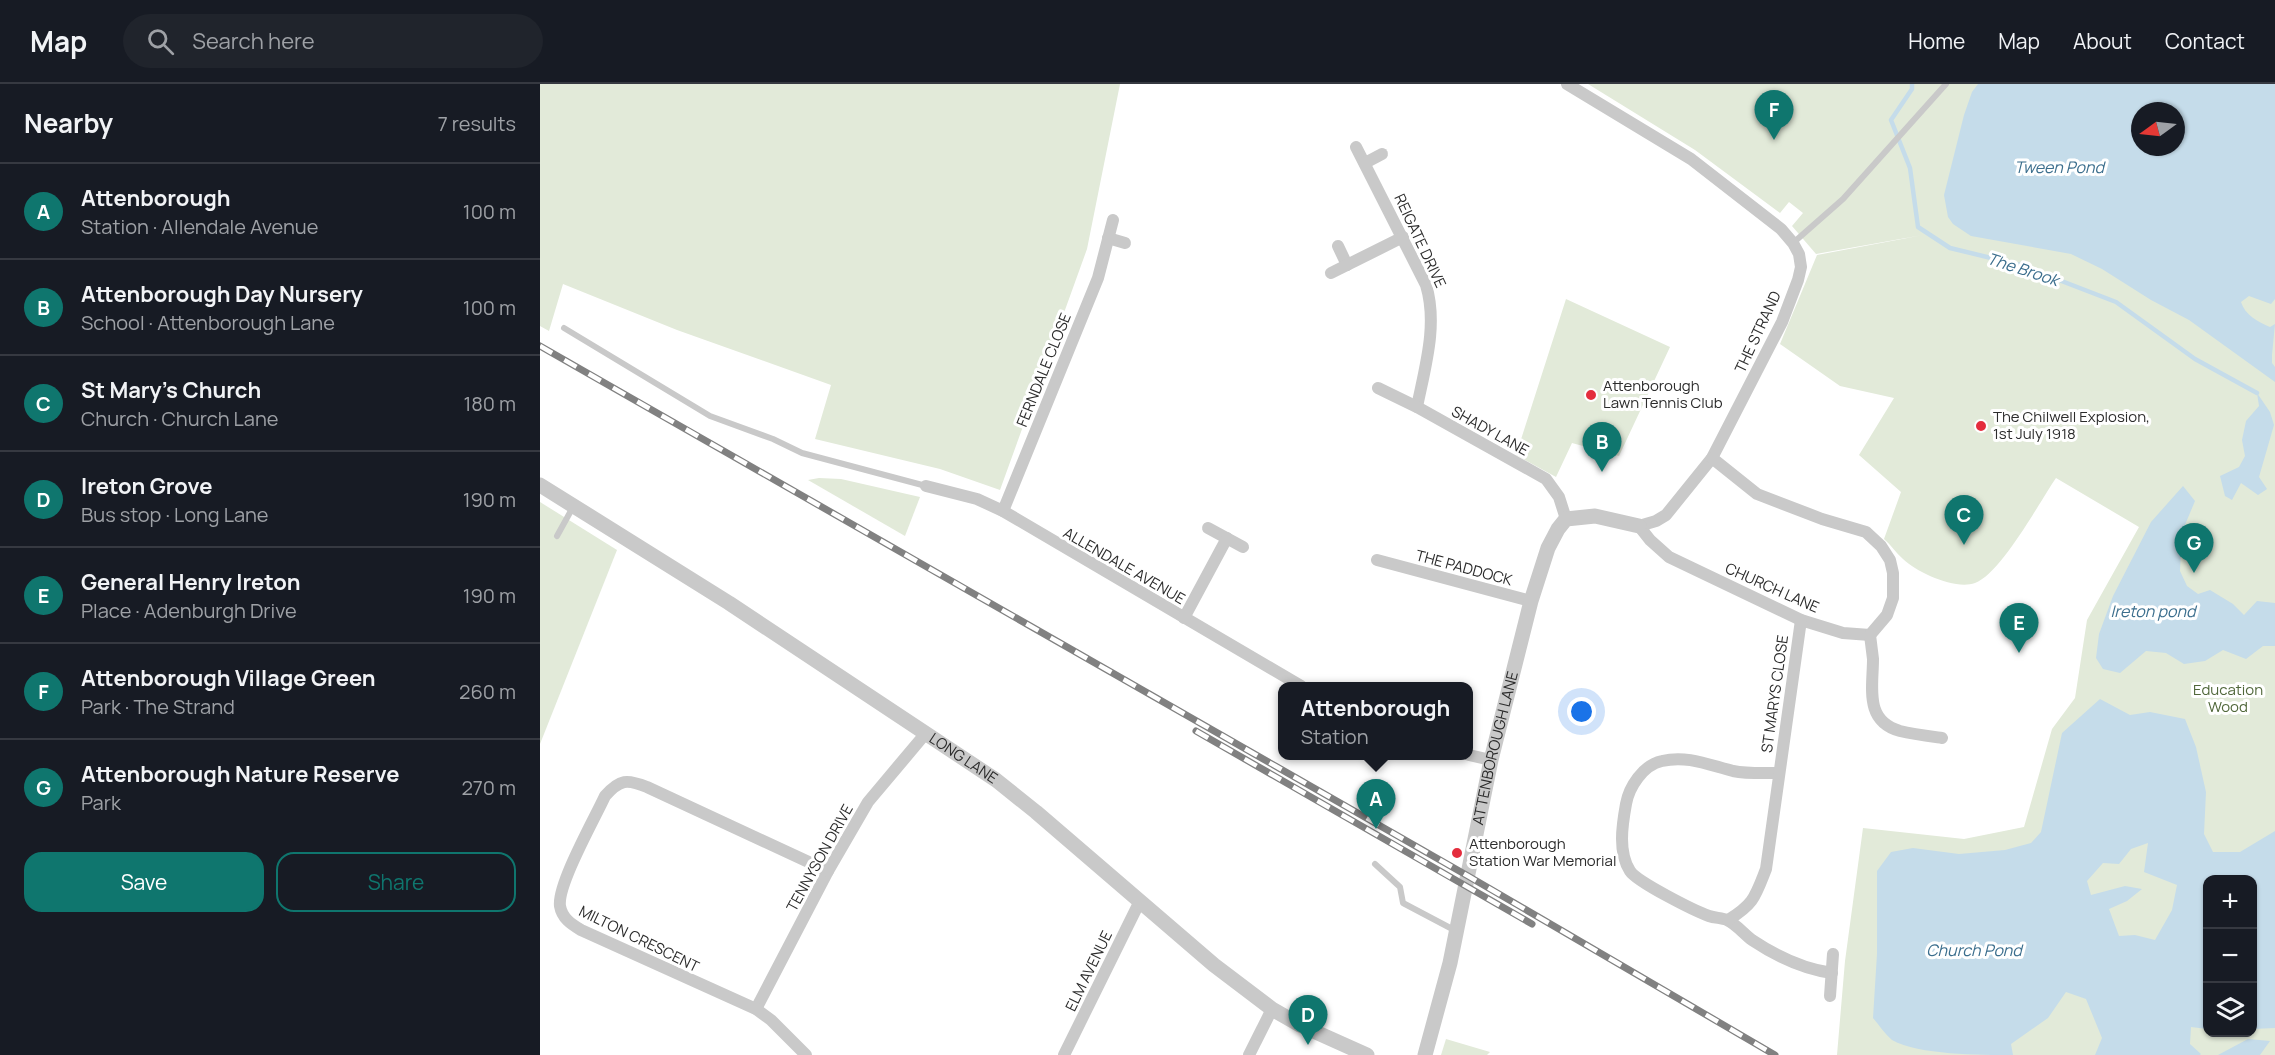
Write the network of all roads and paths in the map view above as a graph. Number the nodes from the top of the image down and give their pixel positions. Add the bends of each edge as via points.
1 (1567, 84) edge
2 (1946, 84) edge
3 (1356, 147) dead end
4 (1382, 154) dead end
5 (1365, 163) junction
6 (1113, 220) dead end
7 (1403, 237) junction
8 (1108, 238) junction
9 (1125, 243) dead end
10 (1794, 243) junction
11 (1338, 246) dead end
12 (1347, 264) junction
13 (1331, 273) dead end
14 (564, 328) dead end
15 (1378, 388) dead end
16 (1417, 407) junction
17 (1712, 458) junction
18 (540, 485) edge
19 (926, 486) joint
20 (573, 506) junction
21 (1003, 511) junction
22 (1566, 519) junction
23 (1639, 526) junction
24 (1208, 528) dead end
25 (557, 536) dead end
26 (1227, 538) junction
27 (1243, 547) dead end
28 (1385, 558) dead end
29 (1531, 601) junction
30 (1184, 618) junction
31 (1801, 620) junction
32 (1870, 635) junction
33 (1293, 682) edge
34 (926, 733) junction
35 (1942, 738) dead end
36 (1473, 756) edge
37 (1491, 760) junction
38 (1779, 773) junction
39 (1375, 864) dead end
40 (828, 871) junction
41 (1140, 901) junction
42 (1728, 920) junction
43 (1456, 931) junction
44 (1833, 954) dead end
45 (1832, 973) junction
46 (1830, 996) dead end
47 (756, 1009) junction
48 (1272, 1009) junction
49 (806, 1055) edge
50 (1064, 1055) edge
51 (1249, 1055) edge
52 (1367, 1055) edge
53 (1425, 1055) edge

1 - 10 street via 1691,159
2 - 10 lane via 1835,207
3 - 5 street, REIGATE DRIVE
4 - 5 street
5 - 7 street, REIGATE DRIVE
6 - 8 street, FERNDALE CLOSE
7 - 12 street
7 - 16 street, REIGATE DRIVE via 1431,303 1430,333
8 - 9 street
8 - 21 street, FERNDALE CLOSE via 1098,278
10 - 17 street, THE STRAND via 1801,267 1782,322
11 - 12 street
12 - 13 street
14 - 19 lane via 710,416 802,453
15 - 16 street, SHADY LANE
16 - 22 street, SHADY LANE via 1546,479 1559,497
17 - 23 street, THE STRAND via 1666,515
17 - 32 street via 1757,494 1866,532 1881,546 1893,573 1893,598 1887,615
18 - 20 street, LONG LANE
19 - 21 street, ALLENDALE AVENUE via 977,499
20 - 25 lane
20 - 34 street, LONG LANE
21 - 30 street, ALLENDALE AVENUE
22 - 23 street via 1595,516
22 - 29 street, ATTENBOROUGH LANE via 1548,548
23 - 31 street, CHURCH LANE via 1669,557
24 - 26 street
26 - 27 street
26 - 30 street
28 - 29 street, THE PADDOCK
29 - 37 street, ATTENBOROUGH LANE
30 - 33 street, ALLENDALE AVENUE
31 - 32 street, CHURCH LANE via 1843,633
31 - 38 street, ST MARYS CLOSE
32 - 35 street via 1872,705 1876,716 1897,730
34 - 40 street, TENNYSON DRIVE via 868,802
34 - 41 street, LONG LANE via 1004,786
36 - 37 street
37 - 43 street, ATTENBOROUGH LANE
38 - 42 street, ST MARYS CLOSE via 1766,869 1755,898
38 - 42 street, ST MARYS CLOSE via 1735,771 1673,758 1658,761 1639,775 1628,795 1622,838 1631,873 1710,917
39 - 43 lane via 1400,887 1403,903
40 - 47 street, TENNYSON DRIVE
40 - 47 street, MILTON CRESCENT via 631,781 613,787 605,796 563,886 560,904 568,922
41 - 48 street, LONG LANE
41 - 50 street, ELM AVENUE
42 - 45 street, ST MARYS CLOSE via 1793,963
43 - 53 street, ATTENBOROUGH LANE
44 - 45 street
45 - 46 street
47 - 49 street, MILTON CRESCENT
48 - 51 street
48 - 52 street, LONG LANE

